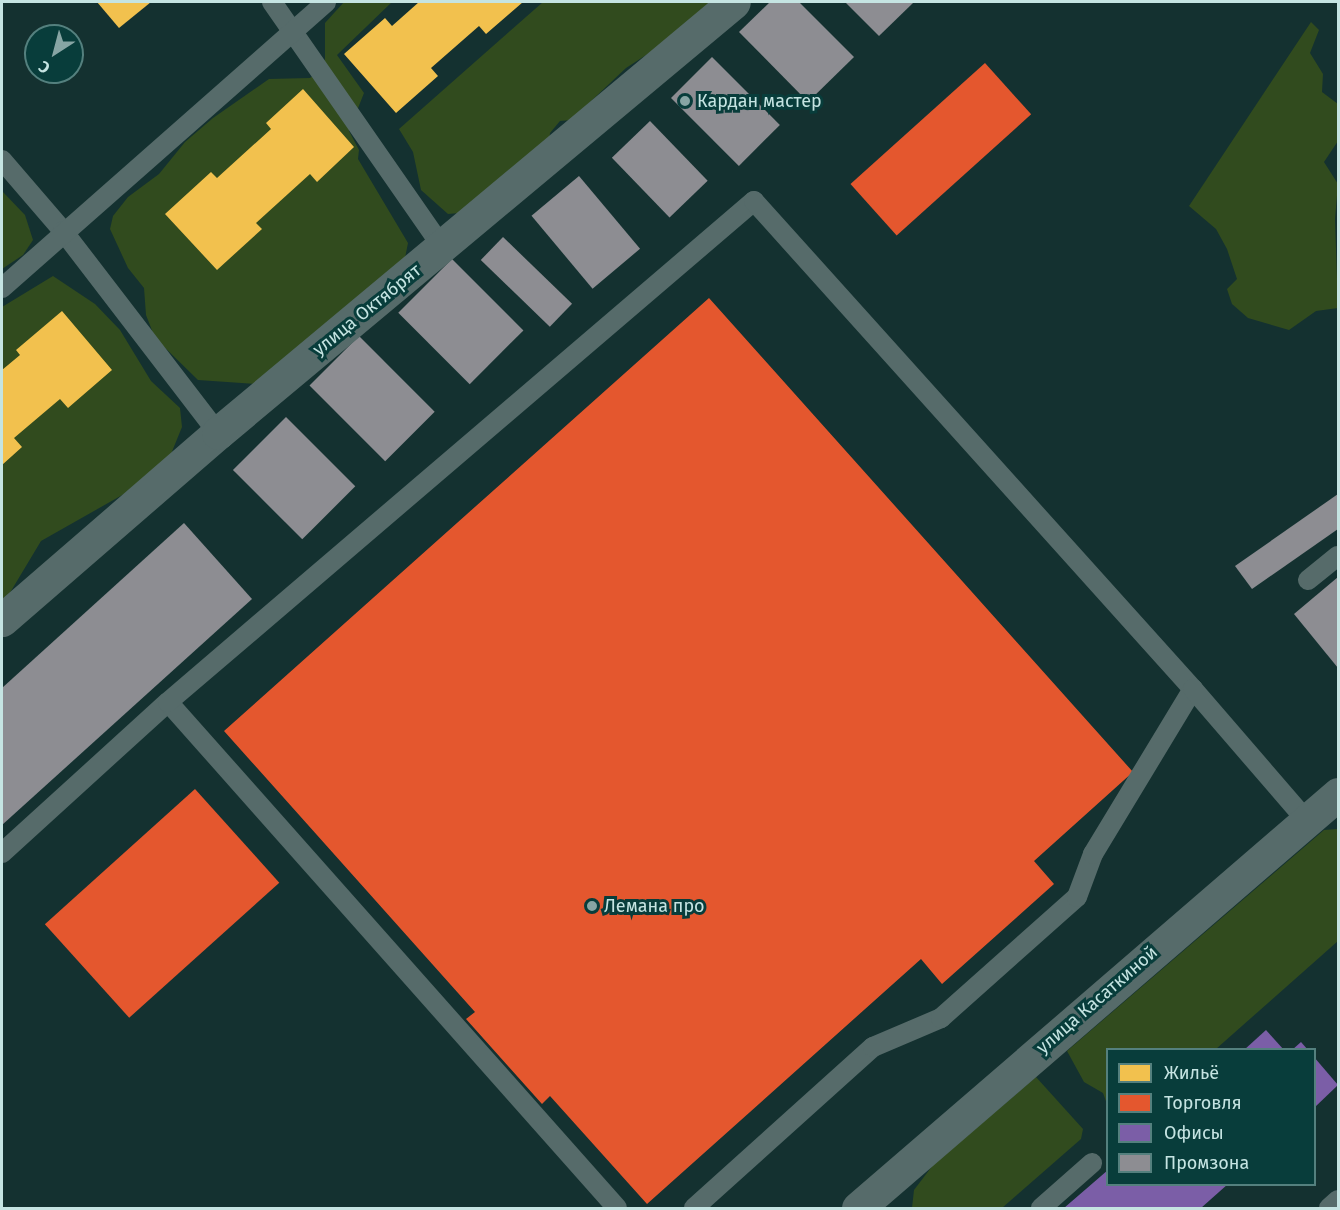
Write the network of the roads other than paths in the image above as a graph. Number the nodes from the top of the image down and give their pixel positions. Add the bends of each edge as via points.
1 (272, 2) edge
2 (326, 2) edge
3 (734, 2) edge
4 (292, 31) junction
5 (2, 160) edge
6 (63, 231) junction
7 (443, 248) junction
8 (2, 288) edge
9 (218, 433) junction
10 (1338, 556) edge
11 (1308, 580) dead end
12 (2, 620) edge
13 (1193, 688) junction
14 (168, 702) junction
15 (1338, 795) edge
16 (1306, 820) junction
17 (2, 853) edge
18 (1092, 1163) dead end
19 (1338, 1200) edge
20 (868, 1205) edge
21 (617, 1209) edge
22 (694, 1209) edge
23 (1041, 1209) edge
24 (1329, 1209) edge

1 - 4 lane
2 - 4 lane
3 - 7 street, улица Октябрят
4 - 6 lane
4 - 7 lane
5 - 6 lane
6 - 8 lane
6 - 9 lane
7 - 9 street, улица Октябрят
9 - 12 street, улица Октябрят
10 - 11 lane
13 - 14 lane via 754,201
13 - 16 lane
13 - 22 lane via 1093,854 1077,897 941,1018 873,1047
14 - 17 lane
14 - 21 lane
15 - 16 street, улица Касаткиной
16 - 20 street, улица Касаткиной
18 - 23 lane
19 - 24 lane

